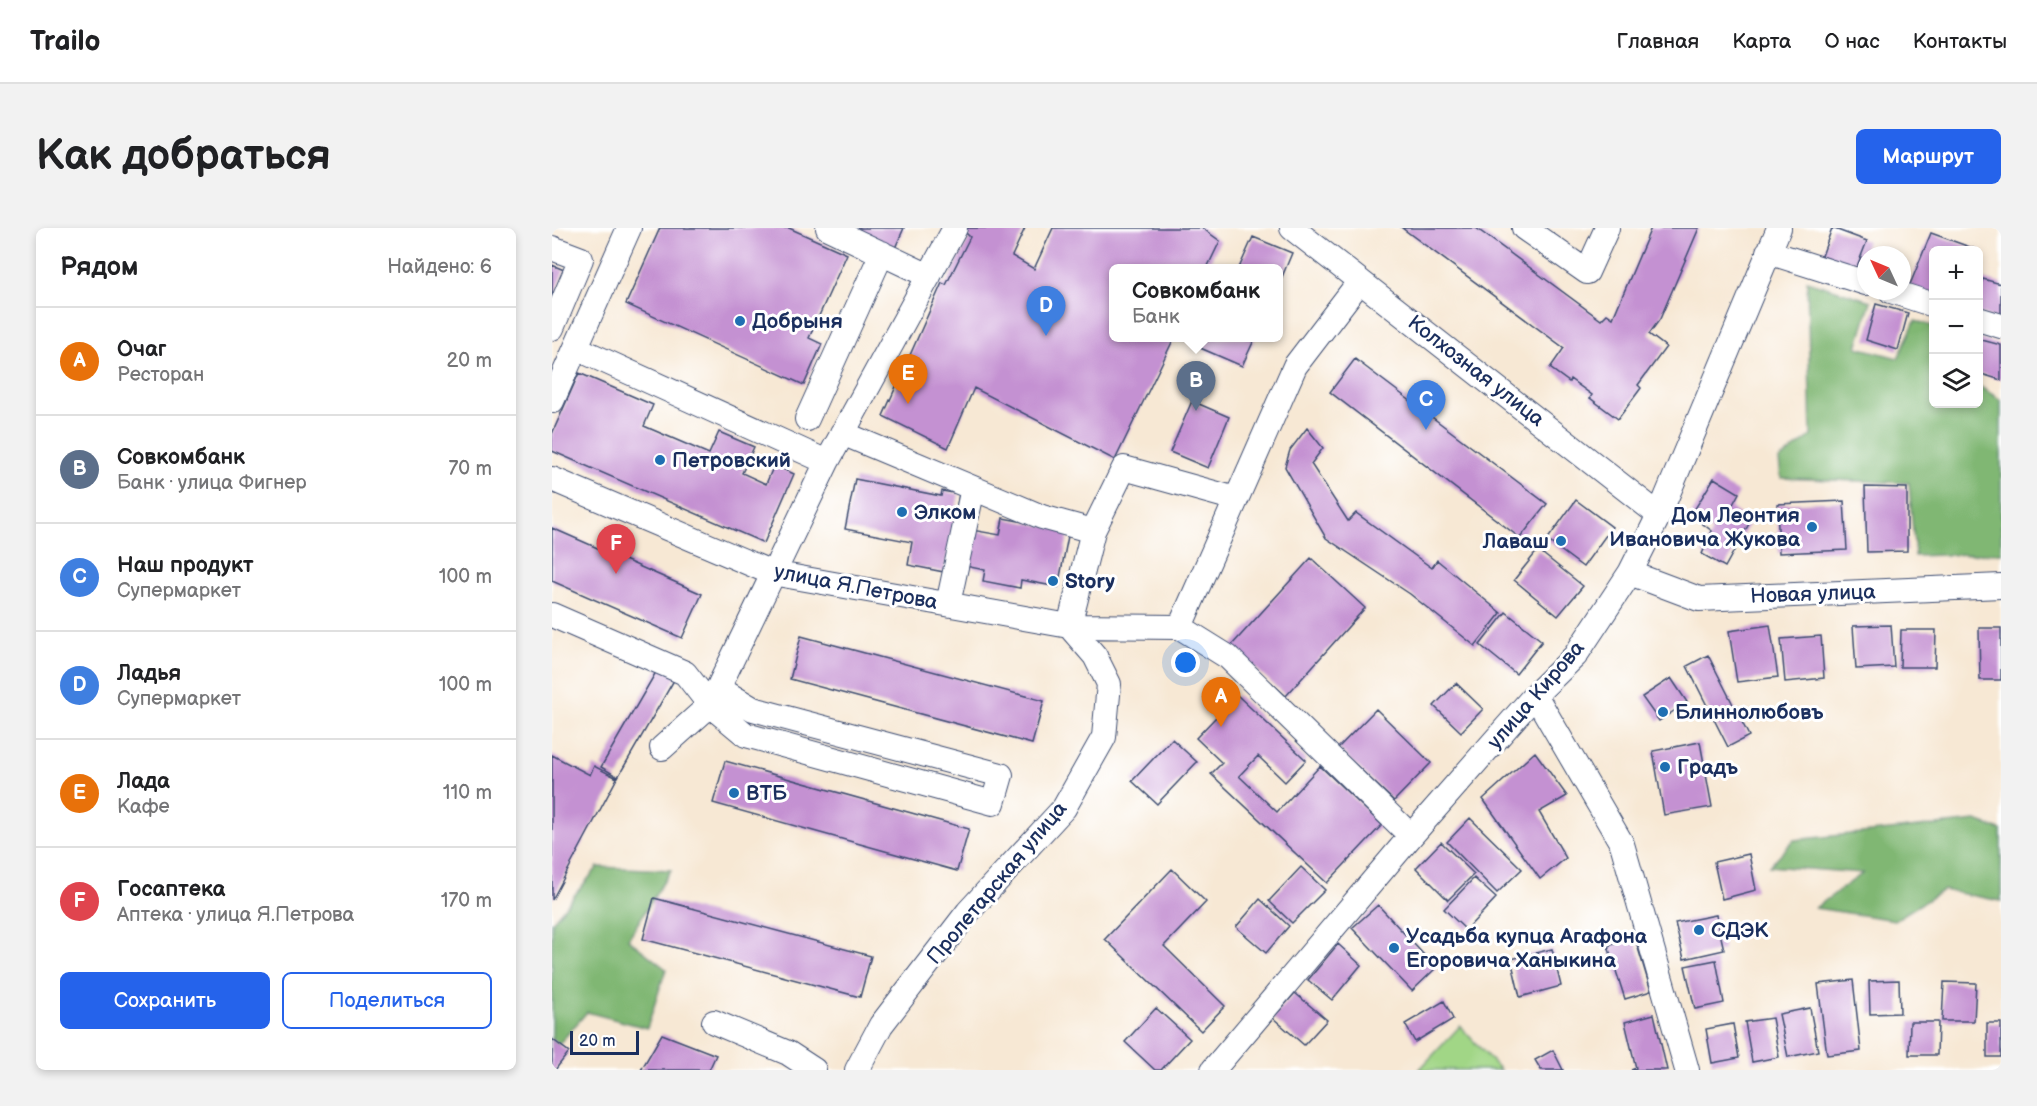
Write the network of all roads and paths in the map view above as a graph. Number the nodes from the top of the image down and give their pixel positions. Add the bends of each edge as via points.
1 (629, 228) edge
2 (828, 228) edge
3 (955, 228) edge
4 (1292, 228) edge
5 (1524, 228) edge
6 (1607, 228) edge
7 (1779, 228) edge
8 (552, 248) edge
9 (1768, 252) junction
10 (882, 253) junction
11 (929, 276) junction
12 (1857, 280) edge
13 (1360, 281) junction
14 (1911, 298) edge
15 (1929, 303) edge
16 (1983, 321) edge
17 (2001, 326) edge
18 (552, 328) edge
19 (576, 348) junction
20 (552, 401) edge
21 (807, 418) dead end
22 (842, 433) junction
23 (827, 462) junction
24 (552, 479) edge
25 (973, 488) junction
26 (1236, 499) junction
27 (1659, 515) junction
28 (1093, 531) junction
29 (772, 573) junction
30 (1630, 573) junction
31 (2001, 586) edge
32 (948, 604) junction
33 (552, 615) edge
34 (1069, 626) junction
35 (1180, 627) junction
36 (1535, 695) junction
37 (714, 697) junction
38 (662, 748) dead end
39 (1411, 836) junction
40 (714, 1022) dead end
41 (814, 1070) edge
42 (857, 1070) edge
43 (1213, 1070) edge
44 (1687, 1070) edge

1 - 19 street
2 - 10 street
3 - 11 street
4 - 13 street, Колхозная улица
5 - 6 street via 1587,272
7 - 9 street, улица Кирова
8 - 18 street via 581,259
9 - 12 street
9 - 27 street, улица Кирова
10 - 11 street
10 - 21 street
11 - 22 street
13 - 26 street via 1295,366
13 - 27 street, Колхозная улица
14 - 15 street
16 - 17 street
19 - 20 street
19 - 23 street
22 - 23 street
22 - 25 street
23 - 29 street
24 - 29 street, улица Я.Петрова
25 - 28 street via 1042,517
25 - 32 street
26 - 28 street via 1125,468
26 - 35 street
27 - 30 street, улица Кирова
28 - 34 street
29 - 32 street, улица Я.Петрова
29 - 37 street
30 - 31 street, Новая улица via 1699,599
30 - 36 street, улица Кирова via 1575,656
32 - 34 street, улица Я.Петрова
33 - 37 street via 685,673
34 - 35 street, улица Я.Петрова
34 - 42 street, Пролетарская улица via 1095,656 1109,684 1104,737 1064,808 968,912 881,1024
35 - 39 street via 1228,657
36 - 39 street, улица Кирова
36 - 44 street via 1622,844
37 - 37 street via 1001,775 993,803 746,735
37 - 38 street
39 - 43 street, улица Кирова
40 - 41 street via 788,1053

